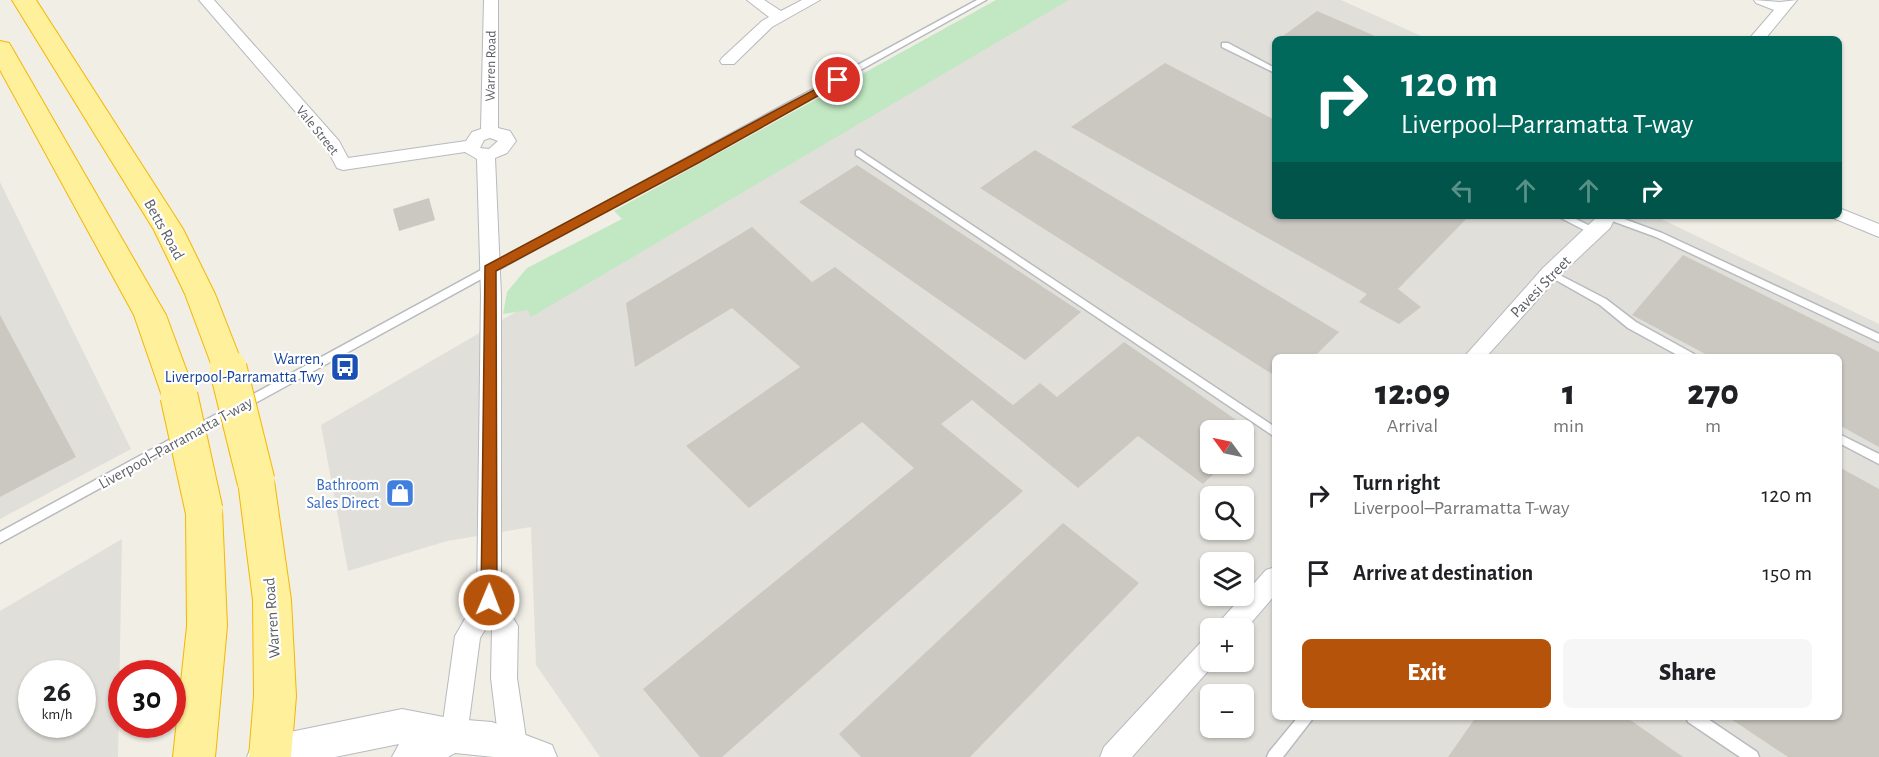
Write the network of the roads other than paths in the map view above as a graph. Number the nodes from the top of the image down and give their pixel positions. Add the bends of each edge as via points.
1 (24, 0) edge
2 (206, 0) edge
3 (491, 0) edge
4 (754, 0) edge
5 (813, 0) edge
6 (982, 0) edge
7 (1761, 0) edge
8 (1787, 4) edge
9 (780, 17) junction
10 (1759, 36) edge
11 (1225, 45) dead end
12 (0, 48) edge
13 (728, 61) dead end
14 (1272, 69) edge
15 (478, 151) junction
16 (859, 153) dead end
17 (1842, 215) edge
18 (1568, 219) edge
19 (1605, 219) edge
20 (1615, 219) edge
21 (1879, 231) edge
22 (1595, 232) junction
23 (489, 269) junction
24 (1550, 273) junction
25 (1879, 338) edge
26 (1477, 354) edge
27 (1685, 354) edge
28 (1272, 431) edge
29 (1842, 440) edge
30 (1879, 459) edge
31 (256, 481) joint
32 (0, 538) edge
33 (1272, 581) edge
34 (489, 600) junction
35 (1239, 618) edge
36 (1200, 661) edge
37 (1305, 720) edge
38 (1697, 720) edge
39 (454, 736) junction
40 (527, 751) edge
41 (268, 756) edge
42 (194, 757) edge
43 (410, 757) edge
44 (1114, 757) edge
45 (1274, 757) edge
46 (1752, 757) edge

1 - 31 highway, Betts Road, bridge via 168,229 200,294 228,368
2 - 15 street, Vale Street via 333,145 343,164
3 - 15 street, Warren Road via 489,132 504,135 507,141 499,151
4 - 9 street
5 - 9 street
6 - 23 lane, Liverpool–Parramatta T-way via 694,161
7 - 8 street
8 - 10 street
9 - 13 street
11 - 14 lane
12 - 42 highway, bridge via 150,315 179,396 204,510 207,626
15 - 23 street
16 - 28 lane
17 - 21 street
18 - 22 lane
19 - 22 street, Pavesi Street
20 - 25 lane via 1659,235
22 - 24 street, Pavesi Street
23 - 32 lane, Liverpool–Parramatta T-way
23 - 34 street
24 - 26 street, Pavesi Street
24 - 27 lane
29 - 30 lane
31 - 41 highway, Warren Road via 273,600 275,696
33 - 35 street
34 - 39 street via 468,636
34 - 40 street via 506,626 504,678
36 - 44 street
37 - 45 lane
38 - 46 lane
39 - 40 street via 492,739
39 - 41 street via 402,726
39 - 43 street

